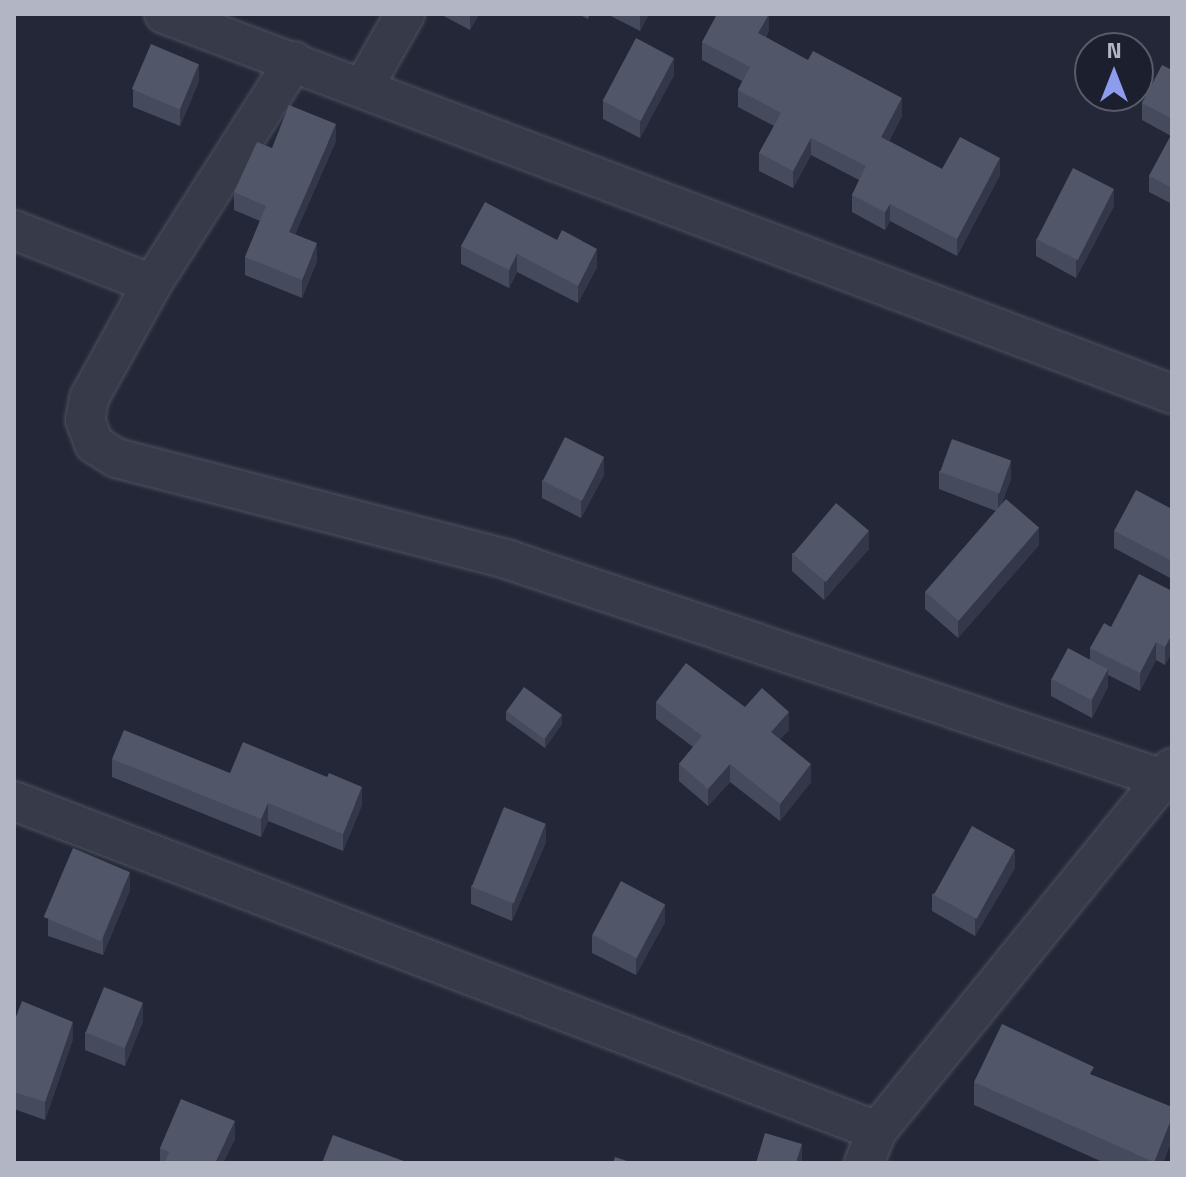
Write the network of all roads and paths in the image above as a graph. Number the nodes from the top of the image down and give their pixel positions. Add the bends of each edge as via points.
1 (164, 14) edge
2 (405, 14) edge
3 (294, 61) junction
4 (363, 88) junction
5 (14, 230) edge
6 (152, 284) junction
7 (1172, 394) edge
8 (1168, 774) edge
9 (14, 801) edge
10 (871, 1147) edge

1 - 3 street
2 - 4 street
3 - 4 street
3 - 6 street
4 - 7 street
5 - 6 street
6 - 8 street via 89,398 85,420 94,444 116,458 509,560
8 - 10 street
9 - 10 street

